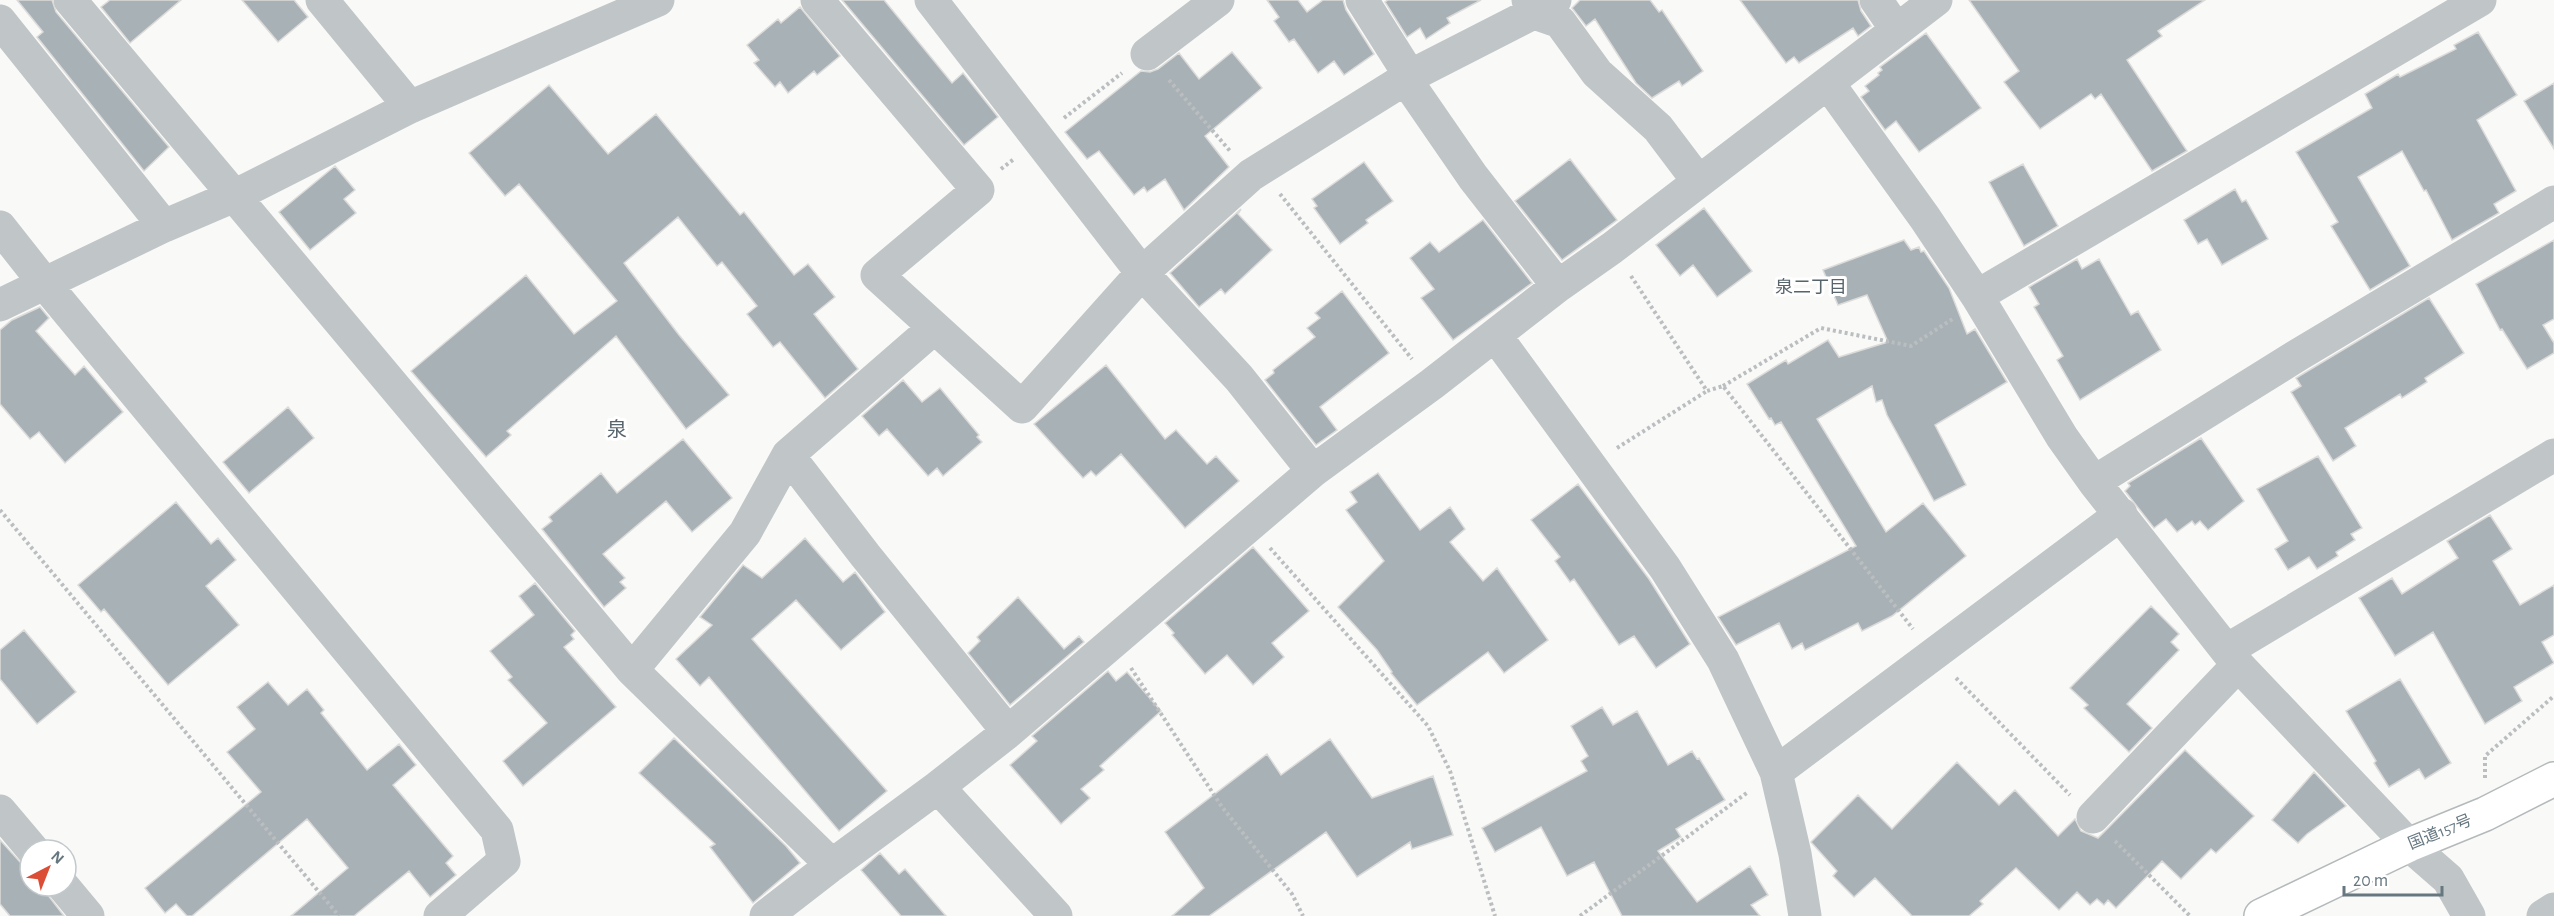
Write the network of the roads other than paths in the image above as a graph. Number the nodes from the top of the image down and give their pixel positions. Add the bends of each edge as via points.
1 (70, 0) edge
2 (322, 0) edge
3 (658, 0) edge
4 (817, 0) edge
5 (931, 0) edge
6 (1218, 0) edge
7 (1362, 0) edge
8 (1876, 0) edge
9 (1936, 0) edge
10 (2480, 0) edge
11 (1539, 4) edge
12 (0, 21) edge
13 (1896, 29) junction
14 (1147, 54) dead end
15 (1410, 76) junction
16 (1828, 83) junction
17 (410, 107) junction
18 (1698, 181) junction
19 (234, 196) junction
20 (2554, 202) edge
21 (0, 226) edge
22 (164, 226) junction
23 (1142, 273) junction
24 (45, 284) junction
25 (1558, 285) junction
26 (1978, 299) junction
27 (0, 305) edge
28 (934, 328) junction
29 (1495, 335) junction
30 (788, 454) junction
31 (2554, 455) edge
32 (1312, 471) junction
33 (2094, 482) junction
34 (2121, 514) junction
35 (2233, 658) junction
36 (632, 670) junction
37 (1008, 732) junction
38 (1776, 772) junction
39 (2554, 779) edge
40 (938, 787) junction
41 (0, 811) edge
42 (2093, 818) road end
43 (23, 838) edge
44 (2409, 845) junction
45 (831, 865) junction
46 (73, 898) edge
47 (2554, 909) edge
48 (88, 916) edge
49 (440, 916) edge
50 (766, 916) edge
51 (1056, 916) edge
52 (1805, 916) edge
53 (2261, 916) edge
54 (2469, 916) edge
55 (2543, 916) edge

1 - 19 street
2 - 17 street
3 - 17 street
4 - 28 street via 978,189 877,275
5 - 23 street
6 - 14 street
7 - 15 street
8 - 13 street
9 - 13 street
10 - 26 street
11 - 15 street
11 - 18 street via 1560,22 1597,73 1658,128
12 - 22 street
13 - 16 street
15 - 23 street via 1251,175
15 - 25 street via 1411,87 1473,177
16 - 18 street
16 - 26 street
17 - 19 street
18 - 25 street
19 - 22 street
19 - 36 street
20 - 33 street
21 - 24 street
22 - 24 street
23 - 28 street via 1022,407
23 - 32 street via 1239,378
24 - 27 street
24 - 49 street via 497,830 504,861
25 - 29 street
26 - 33 street
28 - 30 street
29 - 32 street
29 - 38 street via 1665,568 1723,660
30 - 36 street via 745,533
30 - 37 street
31 - 35 street
32 - 37 street
33 - 34 street
34 - 35 street
34 - 38 street
35 - 42 street
35 - 44 street
36 - 45 street
37 - 40 street
38 - 52 street
39 - 44 highway, 国道157号 via 2485,814
40 - 45 street
40 - 51 street
41 - 43 street
44 - 53 highway, 国道157号
44 - 54 street via 2448,879
45 - 50 street
46 - 48 street
47 - 55 street

